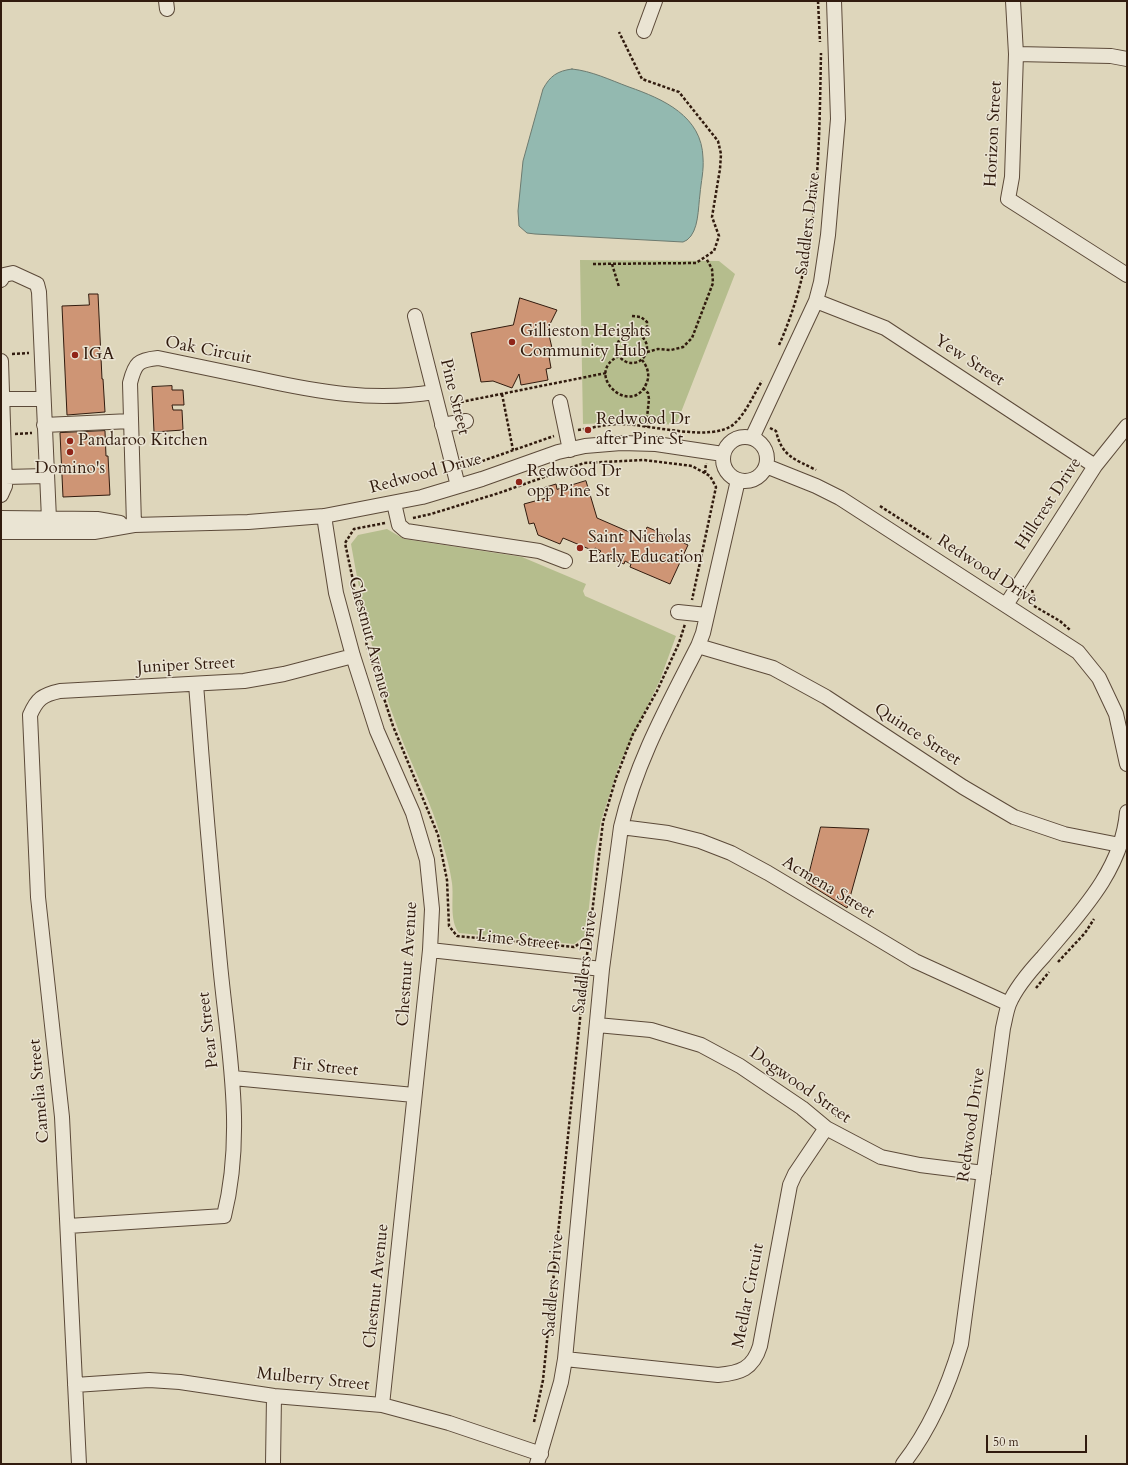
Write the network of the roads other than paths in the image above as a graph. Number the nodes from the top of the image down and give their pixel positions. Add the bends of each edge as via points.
1 (655, 1) edge
2 (834, 1) edge
3 (1013, 1) edge
4 (644, 31) dead end
5 (1016, 54) junction
6 (1127, 59) edge
7 (1127, 276) edge
8 (1, 280) edge
9 (816, 301) junction
10 (415, 316) dead end
11 (1, 361) edge
12 (434, 392) junction
13 (2, 399) edge
14 (43, 399) junction
15 (560, 402) dead end
16 (131, 421) junction
17 (466, 421) dead end
18 (44, 425) junction
19 (442, 425) junction
20 (1127, 426) edge
21 (752, 438) junction
22 (570, 450) junction
23 (723, 454) junction
24 (766, 466) junction
25 (1094, 466) junction
26 (47, 476) junction
27 (738, 480) junction
28 (3, 486) edge
29 (458, 486) junction
30 (394, 503) junction
31 (324, 516) junction
32 (1, 518) edge
33 (49, 519) junction
34 (134, 525) junction
35 (1, 532) edge
36 (565, 562) dead end
37 (1006, 605) junction
38 (684, 612) road end
39 (707, 615) junction
40 (698, 646) junction
41 (353, 656) junction
42 (196, 684) junction
43 (30, 715) joint
44 (1127, 764) edge
45 (1127, 812) edge
46 (621, 827) junction
47 (1120, 846) junction
48 (430, 950) junction
49 (602, 968) junction
50 (1009, 1004) junction
51 (597, 1025) junction
52 (233, 1078) junction
53 (414, 1095) junction
54 (826, 1128) junction
55 (984, 1173) junction
56 (68, 1226) junction
57 (565, 1359) junction
58 (75, 1385) junction
59 (274, 1396) junction
60 (382, 1405) junction
61 (539, 1459) edge
62 (79, 1464) edge
63 (273, 1464) edge
64 (903, 1464) edge

1 - 4 street
2 - 9 street, Saddlers Drive via 838,119 828,235
3 - 5 street, Horizon Street
5 - 6 street via 1111,56
5 - 7 street, Horizon Street via 1012,178 1008,200
8 - 14 street via 4,275 12,273 37,284
9 - 21 street, Saddlers Drive
9 - 25 street, Yew Street via 885,328
10 - 12 street, Pine Street
11 - 13 street
12 - 16 street, Oak Circuit via 390,397 342,395 158,358 143,360 133,369 130,383
12 - 19 street, Pine Street
13 - 14 street
13 - 28 street
14 - 18 street
15 - 22 street
16 - 18 street
16 - 34 street, Oak Circuit
17 - 19 street
18 - 26 street
19 - 29 street, Pine Street
20 - 25 street, Hillcrest Drive
21 - 23 street via 736,438 728,444
21 - 24 street via 765,449
22 - 23 street, Redwood Drive via 621,443 656,444
22 - 29 street, Redwood Drive
23 - 27 street via 725,470
24 - 27 street via 755,479
24 - 37 street, Redwood Drive via 840,498
25 - 37 street, Hillcrest Drive
26 - 28 street
26 - 33 street
27 - 39 street, Saddlers Drive
29 - 30 street, Redwood Drive
30 - 31 street, Redwood Drive
30 - 36 street via 400,527 406,530 539,551
31 - 34 street, Redwood Drive via 248,522
31 - 41 street, Chestnut Avenue via 336,593
32 - 33 street, Redwood Drive
33 - 34 street, Redwood Drive via 96,519
34 - 35 street, Redwood Drive via 94,532
37 - 44 street, Redwood Drive via 1078,652 1094,673 1116,714
38 - 39 street
39 - 40 street, Saddlers Drive
40 - 46 street, Saddlers Drive via 651,739 626,806
40 - 47 street, Quince Street via 773,668 826,698 1014,817 1064,834
41 - 42 street, Juniper Street via 284,674 244,681
41 - 48 street, Chestnut Avenue via 377,731 413,813 427,860 432,909
42 - 43 street, Juniper Street via 60,691 46,694 36,702
42 - 52 street, Pear Street via 212,882
43 - 56 street, Camelia Street via 38,897 62,1117
45 - 47 street, Redwood Drive
46 - 49 street, Saddlers Drive
46 - 50 street, Acmena Street via 694,839 731,853 914,961
47 - 50 street, Redwood Drive via 1104,881 1025,978
48 - 49 street, Lime Street
48 - 53 street, Chestnut Avenue
49 - 51 street, Saddlers Drive
50 - 55 street, Redwood Drive via 1003,1028
51 - 54 street, Dogwood Street via 651,1030 701,1045 740,1066 802,1108
51 - 57 street, Saddlers Drive
52 - 53 street, Fir Street
52 - 56 street, Pear Street via 234,1145 231,1189 224,1216
53 - 60 street, Chestnut Avenue
54 - 55 street, Dogwood Street via 881,1157
54 - 57 street, Medlar Circuit via 790,1185 760,1346 753,1362 738,1372 718,1375
55 - 64 street, Redwood Drive via 966,1315 959,1350 932,1421
56 - 58 street, Camelia Street
57 - 61 street, Saddlers Drive
58 - 59 street, Mulberry Street via 180,1382
58 - 62 street, Camelia Street
59 - 60 street, Mulberry Street
59 - 63 street
60 - 61 street, Mulberry Street via 449,1423

